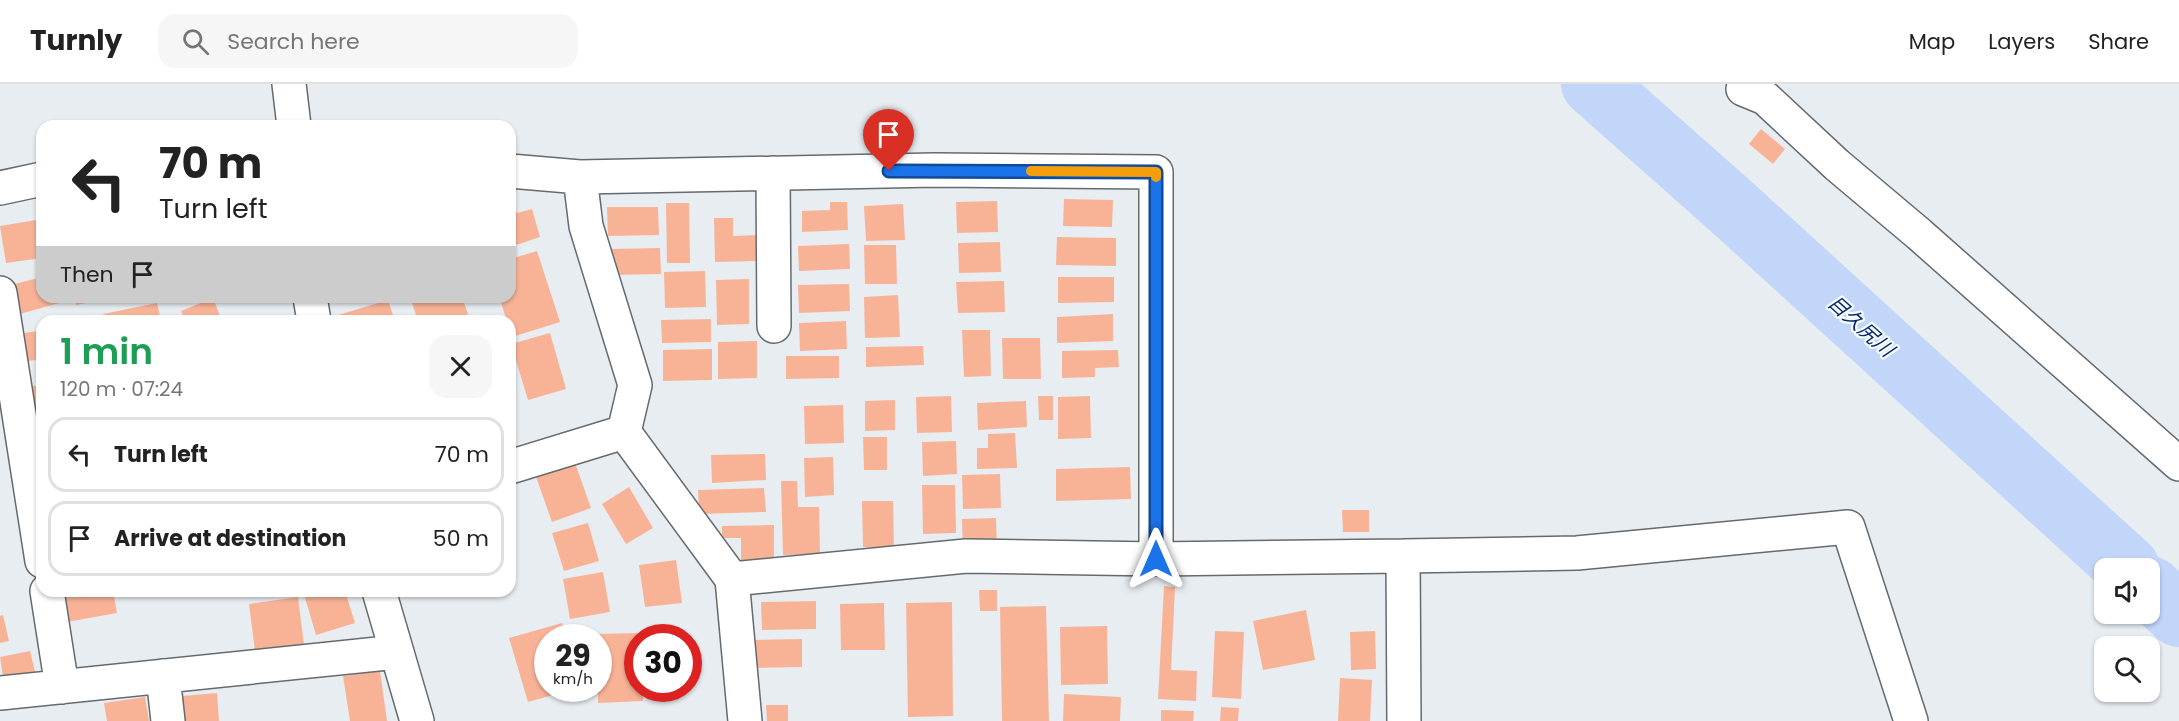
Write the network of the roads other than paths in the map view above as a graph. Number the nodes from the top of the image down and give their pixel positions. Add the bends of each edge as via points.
1 (289, 84) edge
2 (1762, 90) edge
3 (293, 120) edge
4 (516, 172) edge
5 (773, 173) junction
6 (580, 177) junction
7 (36, 180) edge
8 (0, 188) edge
9 (0, 293) edge
10 (774, 326) dead end
11 (624, 432) junction
12 (2179, 464) edge
13 (516, 465) edge
14 (36, 523) edge
15 (1403, 556) junction
16 (1156, 559) junction
17 (732, 579) junction
18 (48, 597) edge
19 (381, 597) edge
20 (397, 652) junction
21 (163, 676) junction
22 (62, 687) junction
23 (0, 693) edge
24 (168, 721) edge
25 (417, 721) edge
26 (745, 721) edge
27 (1404, 721) edge
28 (1911, 721) edge

1 - 3 street
2 - 12 street via 1837,165
4 - 6 street
5 - 6 street
5 - 10 street
5 - 16 street via 1156,172
6 - 11 street via 586,226 635,385
7 - 8 street
9 - 14 street
11 - 13 street
11 - 17 street
15 - 16 street
15 - 27 street
15 - 28 street via 1577,554 1848,527
16 - 17 street via 966,555
17 - 26 street
18 - 22 street
19 - 20 street
20 - 21 street
20 - 25 street
21 - 22 street
21 - 24 street
22 - 23 street

